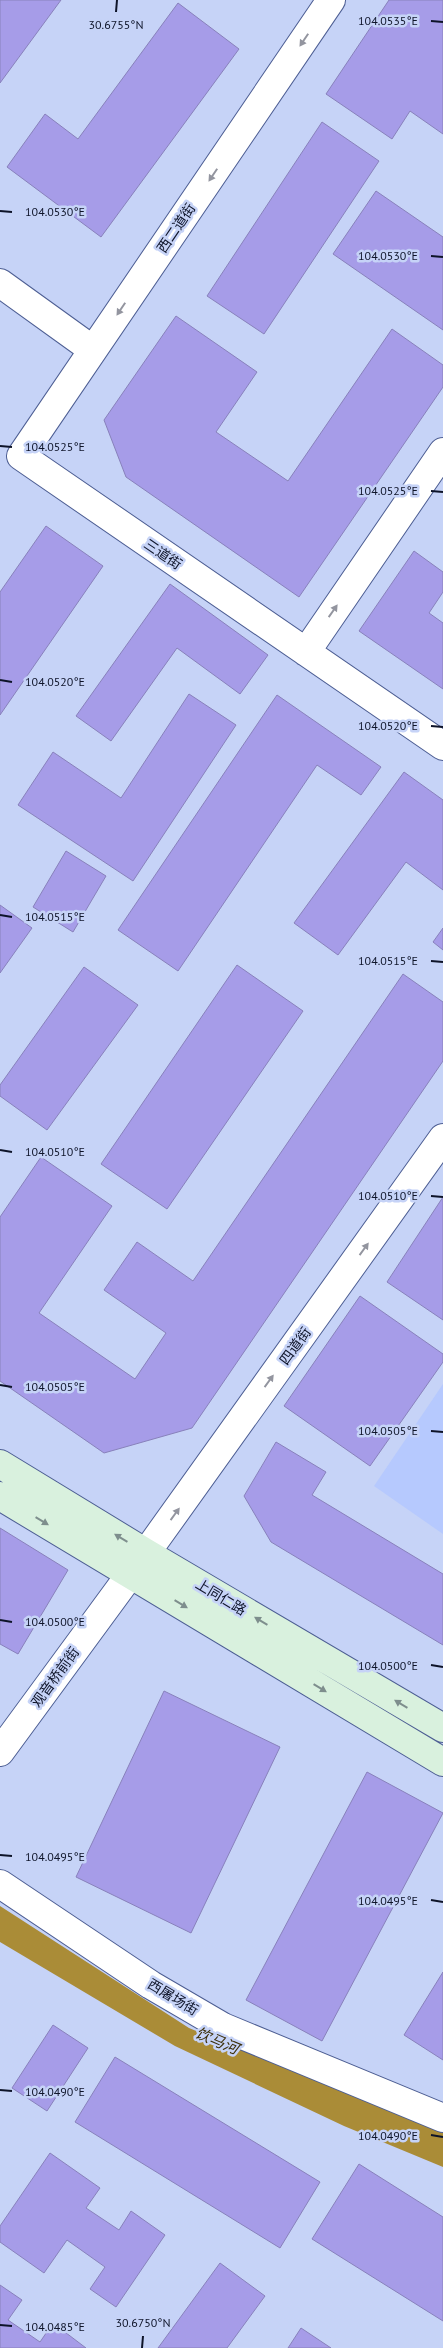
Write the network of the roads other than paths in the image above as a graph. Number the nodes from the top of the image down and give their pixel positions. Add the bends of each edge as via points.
1 (331, 0) edge
2 (0, 283) edge
3 (93, 350) junction
4 (443, 452) edge
5 (21, 456) joint
6 (306, 652) junction
7 (443, 746) edge
8 (443, 1138) edge
9 (0, 1464) edge
10 (0, 1496) edge
11 (139, 1564) junction
12 (443, 1728) edge
13 (0, 1752) edge
14 (443, 1762) edge
15 (0, 1884) edge
16 (443, 2118) edge

1 -> 3 street, 西二道街
2 - 3 street
3 - 5 street, 西二道街
6 -> 4 street
5 - 6 street, 三道街
6 - 7 street, 三道街
11 -> 8 street, 四道街
11 -> 9 street, 上同仁路
10 -> 11 street
12 -> 11 street, 上同仁路
11 - 13 street, 观音桥前街
11 -> 14 street
15 - 16 street, 西屠场街 via 151,1985 223,2027

